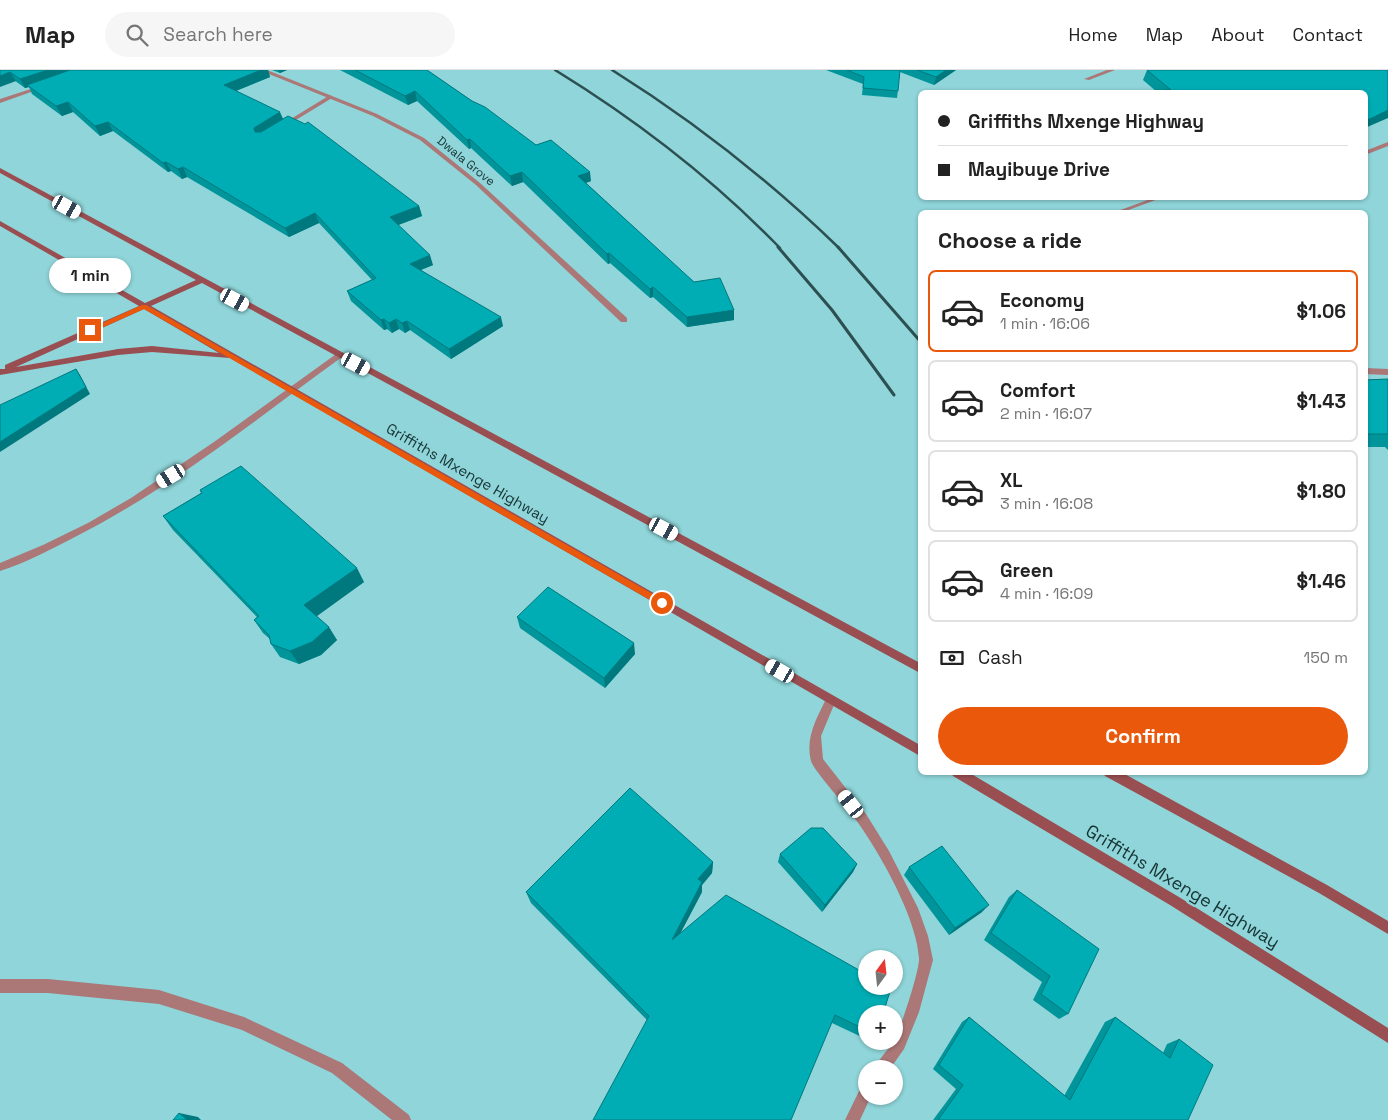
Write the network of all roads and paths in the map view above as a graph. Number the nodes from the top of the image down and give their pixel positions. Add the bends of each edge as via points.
1 (262, 70) edge
2 (1112, 70) edge
3 (1087, 78) dead end
4 (46, 85) edge
5 (330, 97) junction
6 (0, 101) edge
7 (277, 130) edge
8 (1388, 144) edge
9 (1368, 152) edge
10 (0, 170) edge
11 (1152, 200) edge
12 (1124, 210) edge
13 (0, 223) edge
14 (201, 281) junction
15 (144, 306) junction
16 (624, 320) dead end
17 (339, 355) junction
18 (232, 357) junction
19 (0, 371) edge
20 (1368, 371) edge
21 (1388, 372) edge
22 (290, 390) junction
23 (0, 567) edge
24 (918, 667) edge
25 (830, 700) junction
26 (918, 750) edge
27 (961, 775) edge
28 (1114, 775) edge
29 (1388, 928) edge
30 (0, 986) edge
31 (1388, 1036) edge
32 (888, 1060) edge
33 (860, 1105) edge
34 (404, 1120) edge
35 (852, 1120) edge

1 - 5 street, Dwala Grove
2 - 3 street
4 - 6 street
5 - 7 street
5 - 16 street, Dwala Grove via 422,139 478,184
8 - 9 street
10 - 14 street
11 - 12 street
13 - 15 street, Griffiths Mxenge Highway
14 - 15 street
14 - 17 street
15 - 18 street, Griffiths Mxenge Highway
15 - 19 street
17 - 22 street
17 - 24 street
18 - 19 street via 152,349
18 - 22 street, Griffiths Mxenge Highway
20 - 21 street
22 - 23 street via 171,476 76,534
22 - 25 street, Griffiths Mxenge Highway
25 - 26 street, Griffiths Mxenge Highway
25 - 32 street via 815,736 817,761 862,818 884,855 912,908 926,960 912,1012 899,1044
27 - 31 street, Griffiths Mxenge Highway via 1111,862
28 - 29 street
30 - 34 street via 48,986 159,997 244,1024 336,1068
33 - 35 street

